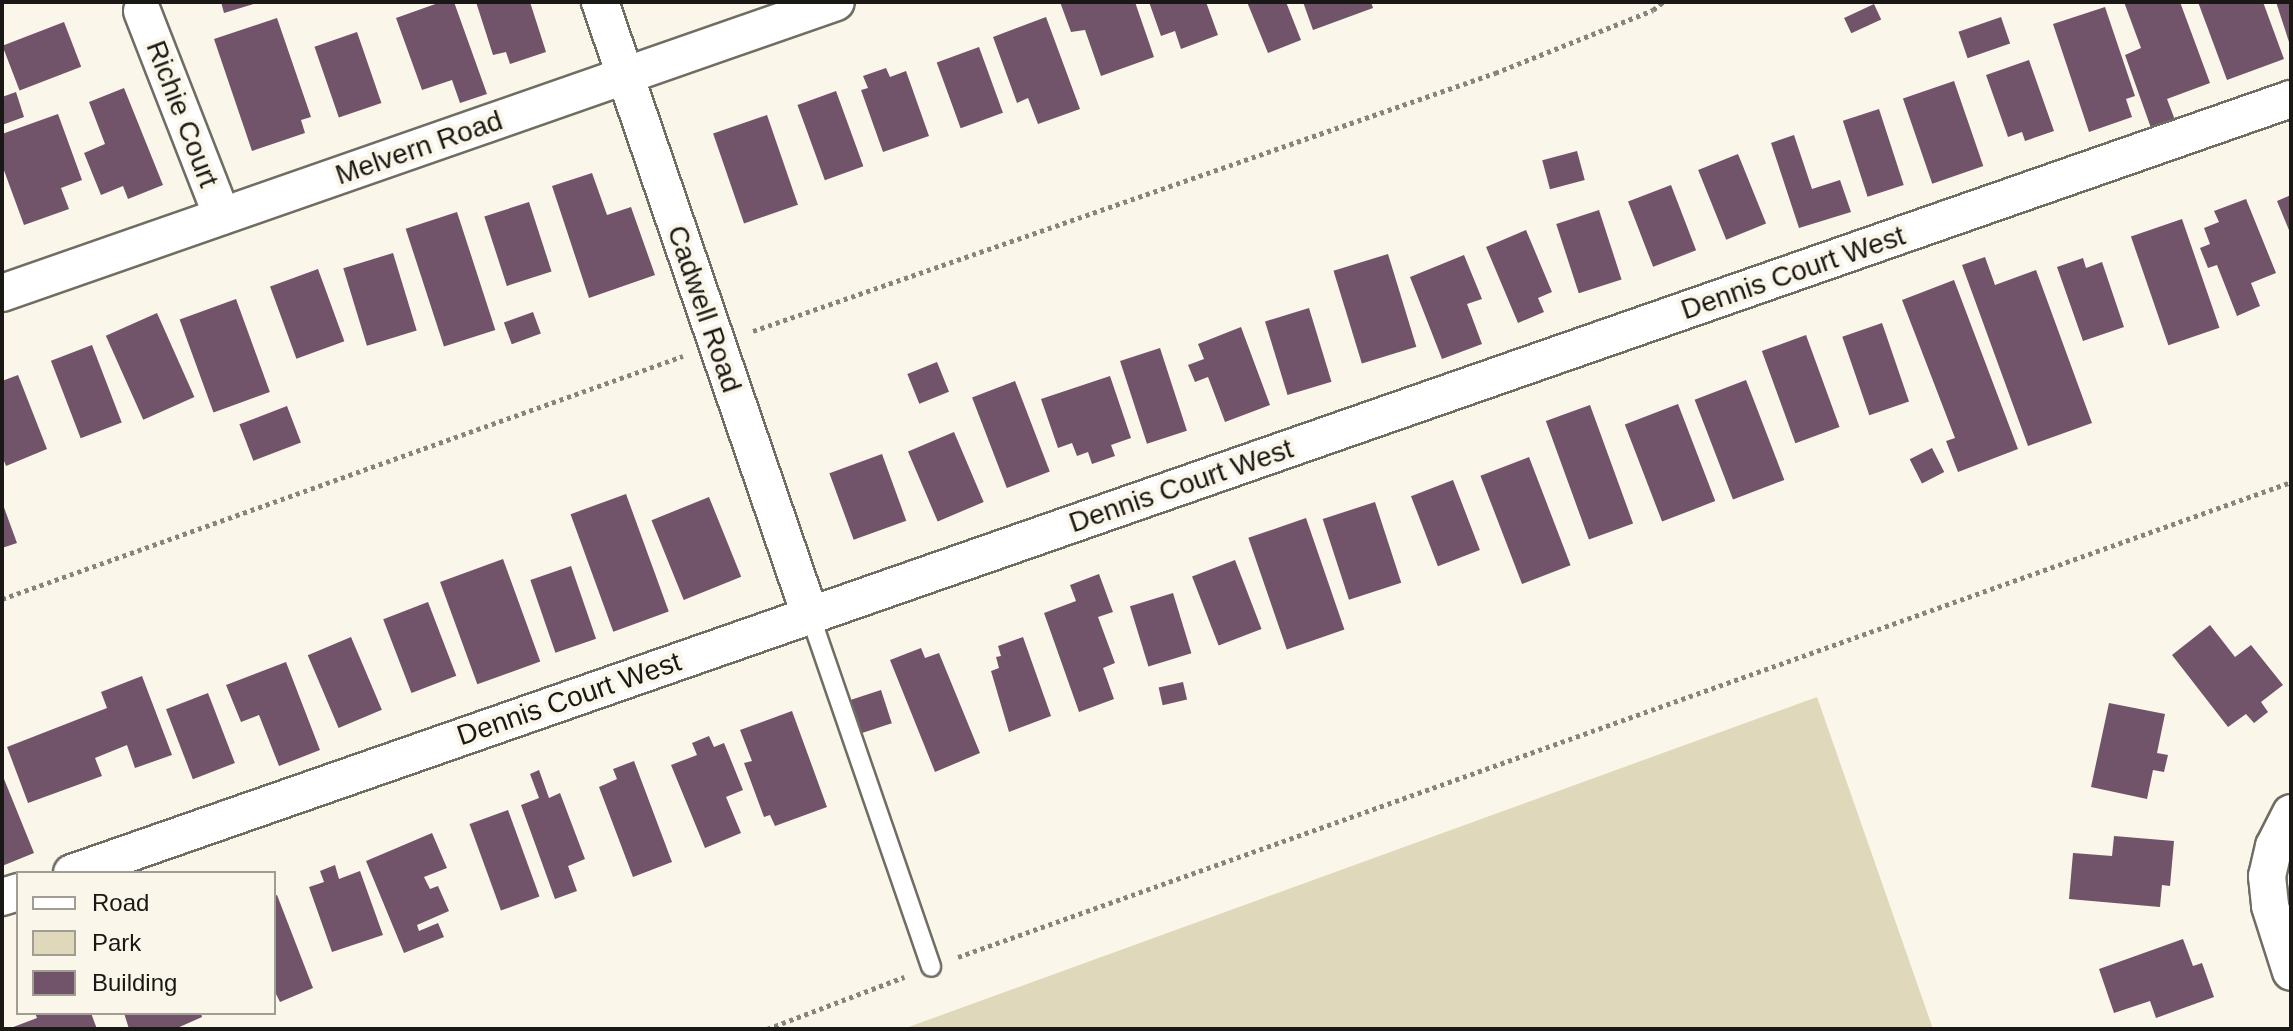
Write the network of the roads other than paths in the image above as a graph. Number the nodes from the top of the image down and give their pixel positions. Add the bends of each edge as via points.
1 (600, 2) edge
2 (836, 2) edge
3 (142, 11) dead end
4 (624, 76) junction
5 (2291, 99) edge
6 (222, 216) junction
7 (2, 293) edge
8 (810, 615) junction
9 (2291, 813) edge
10 (78, 871) edge
11 (931, 967) road end
12 (2291, 972) edge

1 - 4 street, Cadwell Road
2 - 4 street, Melvern Road
3 - 6 street, Richie Court
4 - 6 street, Melvern Road
4 - 8 street, Cadwell Road
5 - 8 street, Dennis Court West
6 - 7 street, Melvern Road
8 - 10 street, Dennis Court West
8 - 11 lane
9 - 12 street via 2274,846 2267,876 2270,906

